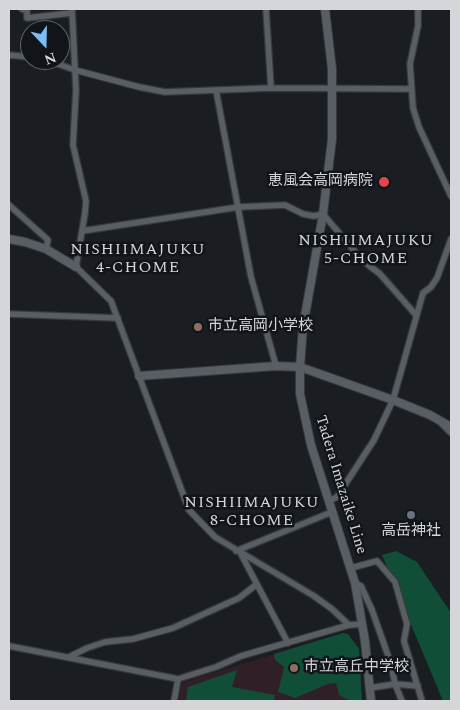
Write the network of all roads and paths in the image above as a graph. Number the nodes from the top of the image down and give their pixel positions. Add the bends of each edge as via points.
1 (22, 9) edge
2 (266, 9) edge
3 (325, 9) edge
4 (418, 9) edge
5 (72, 11) edge
6 (70, 68) edge
7 (75, 70) junction
8 (271, 88) junction
9 (332, 88) junction
10 (411, 89) junction
11 (216, 90) junction
12 (451, 196) edge
13 (9, 205) edge
14 (239, 207) junction
15 (323, 214) junction
16 (82, 231) junction
17 (9, 239) edge
18 (451, 240) edge
19 (46, 249) junction
20 (76, 267) junction
21 (9, 314) edge
22 (416, 315) junction
23 (118, 318) junction
24 (276, 366) junction
25 (300, 366) junction
26 (139, 376) junction
27 (393, 400) junction
28 (440, 421) junction
29 (451, 427) edge
30 (451, 432) edge
31 (329, 501) junction
32 (332, 512) junction
33 (239, 552) junction
34 (351, 568) junction
35 (355, 583) junction
36 (257, 584) junction
37 (363, 624) junction
38 (349, 625) junction
39 (288, 643) junction
40 (9, 646) edge
41 (69, 658) junction
42 (178, 678) junction
43 (395, 684) junction
44 (418, 686) junction
45 (370, 688) junction
46 (174, 701) edge
47 (371, 701) edge
48 (402, 701) edge
49 (422, 701) edge

1 - 5 street via 27,11 27,18
2 - 8 street
3 - 9 main road, Tadera Imazaike Line
4 - 10 street via 410,64
5 - 7 street
6 - 7 street
7 - 11 street via 165,92
7 - 16 street via 74,145 86,201
8 - 9 street
8 - 11 street
9 - 10 street
9 - 15 main road, Tadera Imazaike Line via 332,139
10 - 12 street via 419,127
11 - 14 street
13 - 19 street via 48,240
14 - 15 street via 285,206 303,214
14 - 16 street
14 - 24 street via 251,277
15 - 22 street
15 - 25 main road, Tadera Imazaike Line via 303,327
16 - 20 street
17 - 19 main road
18 - 22 street via 437,278 423,293
19 - 20 main road
20 - 23 street via 111,301
21 - 23 street
22 - 27 street
23 - 26 street
24 - 25 main road
24 - 26 main road
25 - 27 main road
25 - 31 main road, Tadera Imazaike Line via 300,394 306,428
26 - 33 street via 190,510 215,537
27 - 28 main road
27 - 31 street via 374,440 337,497
28 - 29 main road
28 - 30 street
31 - 32 main road, Tadera Imazaike Line
32 - 33 street
32 - 34 main road, Tadera Imazaike Line
33 - 36 street
33 - 38 street via 314,596
34 - 35 main road, Tadera Imazaike Line
34 - 44 street via 377,561 395,582 407,624 404,641
35 - 37 main road, Tadera Imazaike Line
35 - 43 street via 361,586 372,610
36 - 39 street
36 - 41 street via 240,598 173,628 105,642
37 - 38 street
37 - 45 main road, Tadera Imazaike Line
38 - 39 street
39 - 42 street
40 - 41 street
41 - 42 street
42 - 46 street
43 - 44 street
43 - 45 street
43 - 48 street
44 - 49 street
45 - 47 main road, Tadera Imazaike Line

